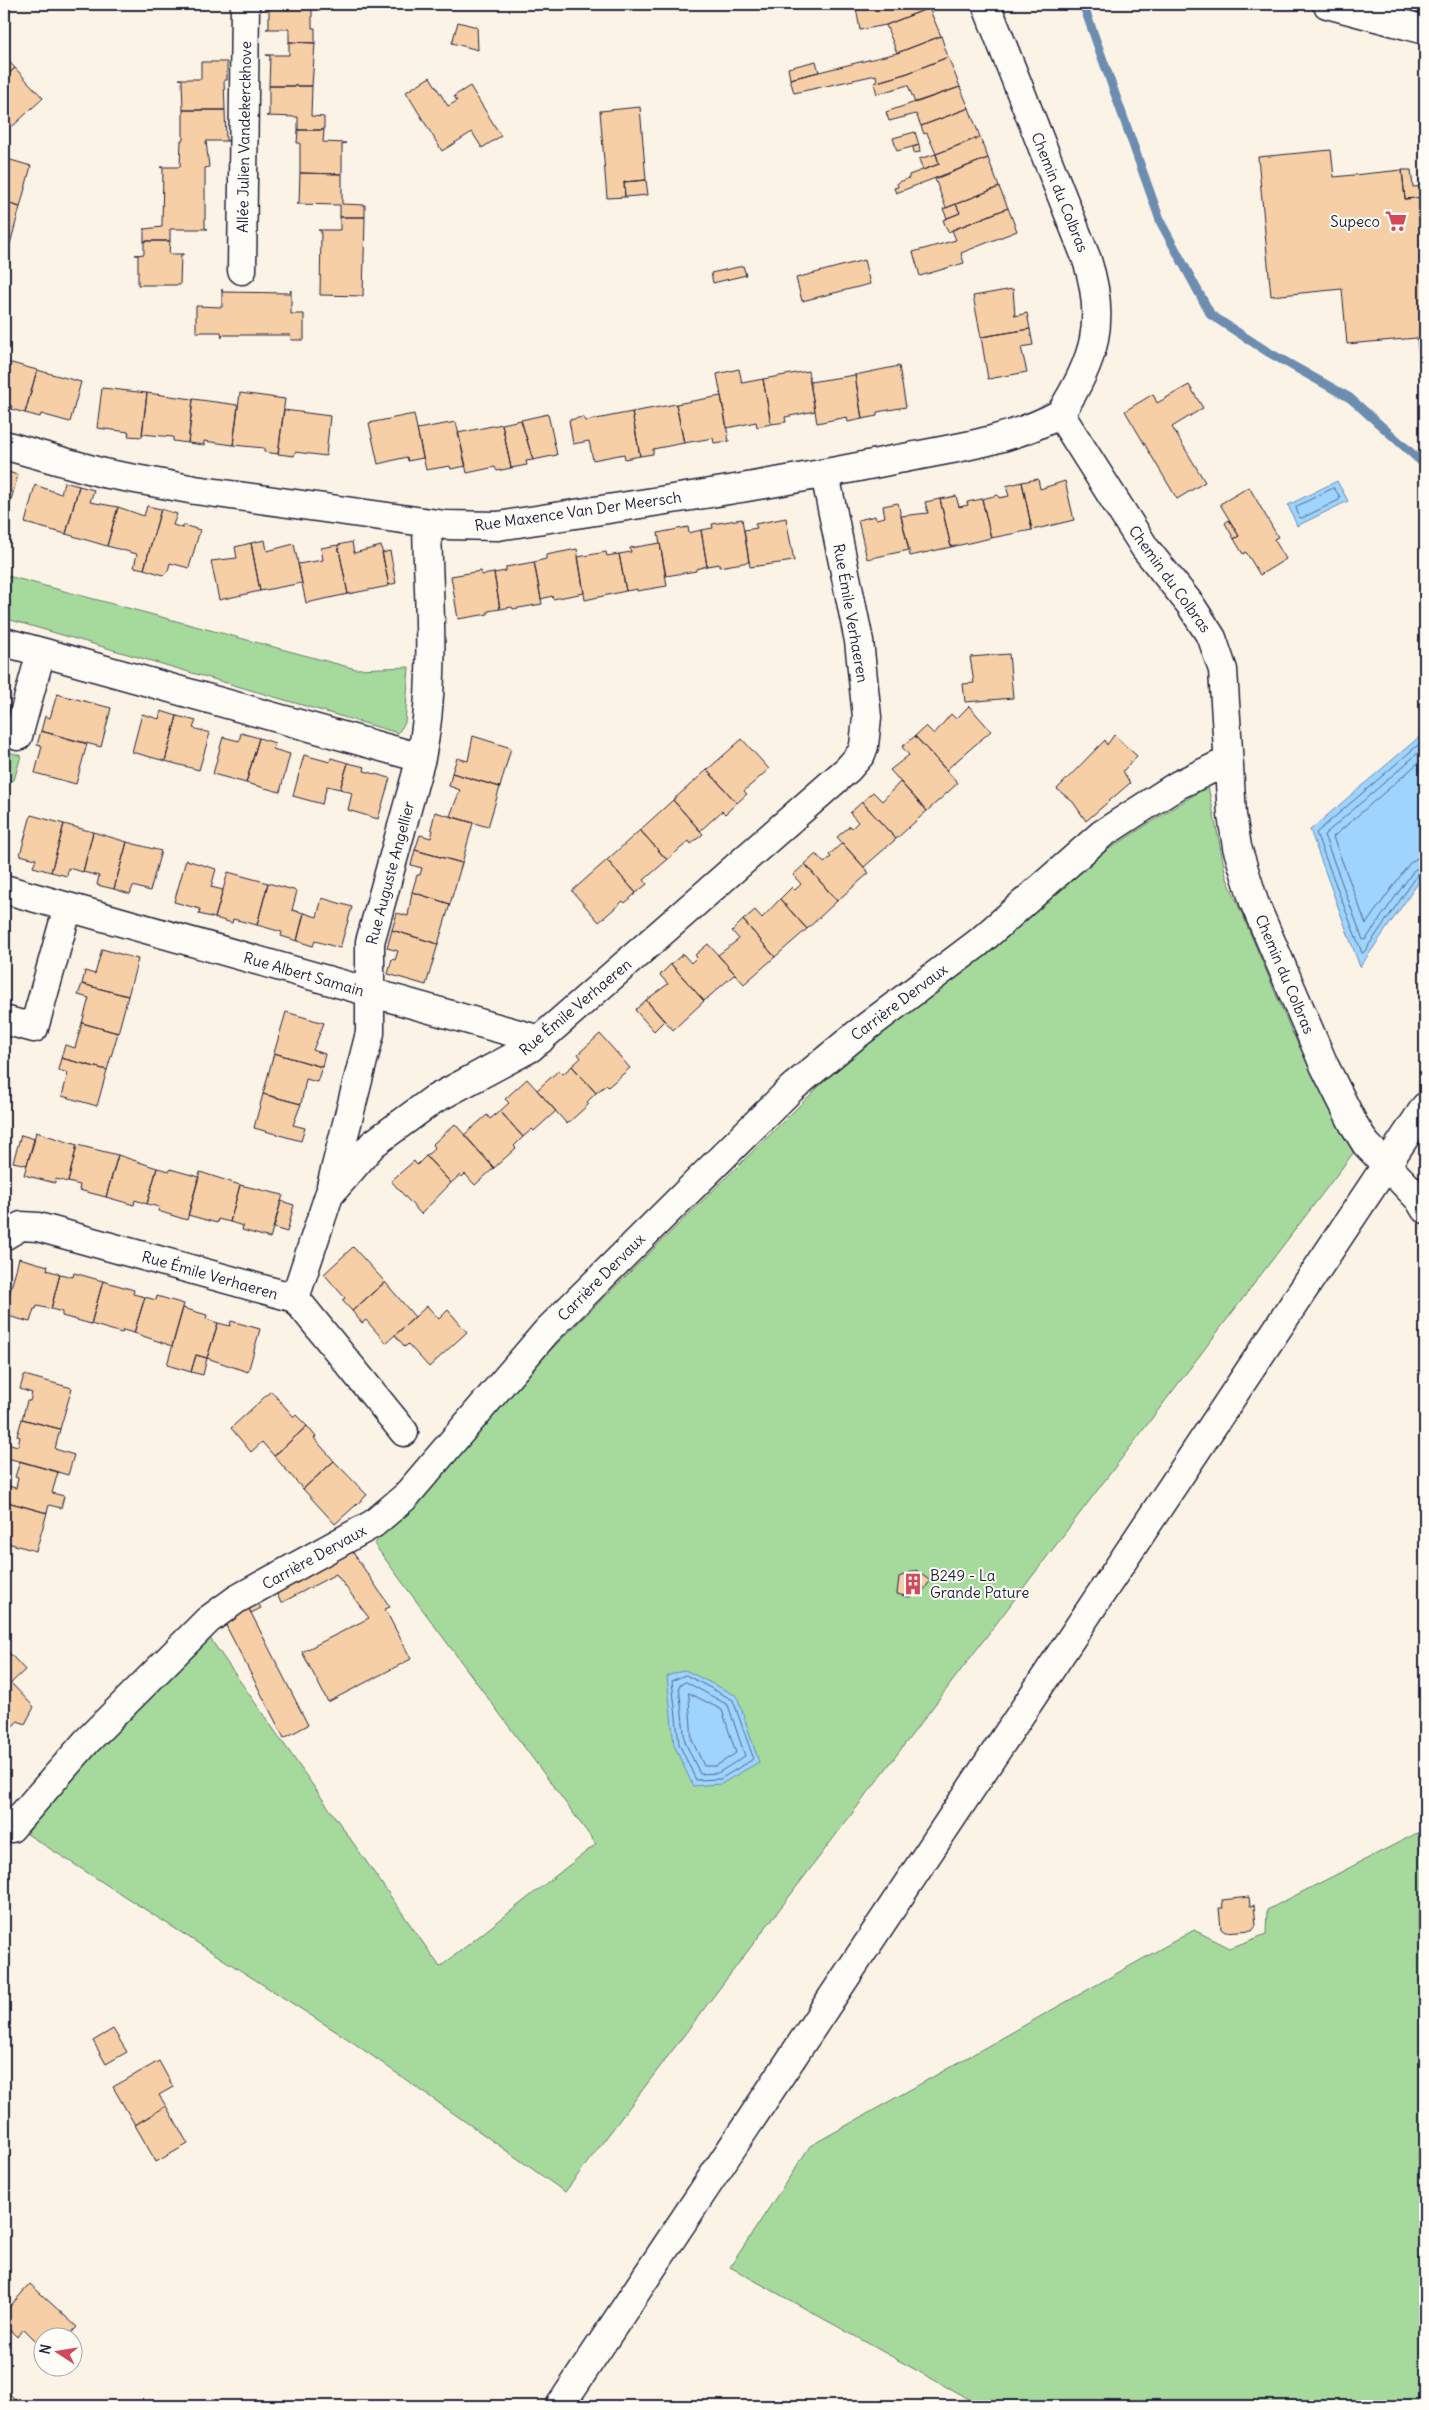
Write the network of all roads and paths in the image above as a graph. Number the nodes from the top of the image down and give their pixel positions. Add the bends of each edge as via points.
1 (245, 4) edge
2 (986, 4) edge
3 (1327, 4) edge
4 (1425, 30) edge
5 (242, 270) dead end
6 (1060, 414) junction
7 (4, 445) edge
8 (826, 474) junction
9 (427, 523) junction
10 (4, 642) edge
11 (41, 652) junction
12 (18, 736) dead end
13 (421, 758) junction
14 (1228, 762) junction
15 (4, 889) edge
16 (68, 907) junction
17 (370, 993) junction
18 (4, 1020) edge
19 (540, 1040) junction
20 (1425, 1107) edge
21 (1386, 1165) junction
22 (329, 1195) junction
23 (1425, 1209) edge
24 (4, 1236) edge
25 (295, 1298) junction
26 (404, 1432) dead end
27 (11, 1828) dead end
28 (560, 2406) edge

1 - 5 street, Allée Julien Vandekerckhove
2 - 6 street, Chemin du Colbras via 1096,287 1095,339 1086,368
3 - 4 street
6 - 8 street, Rue Maxence Van Der Meersch via 999,439
6 - 14 street, Chemin du Colbras via 1145,548 1190,604 1212,638 1224,670
7 - 9 street, Rue Maxence Van Der Meersch via 103,473 194,490
8 - 9 street, Rue Maxence Van Der Meersch via 498,526 460,527
8 - 19 street, Rue Émile Verhaeren via 861,653 867,717 861,754 848,769
9 - 13 street, Rue Auguste Angellier via 430,688
10 - 11 street
11 - 12 street
11 - 13 street
13 - 17 street, Rue Auguste Angellier via 370,942
14 - 21 street, Chemin du Colbras via 1238,847 1267,936 1324,1065 1354,1123 1366,1144
14 - 27 street, Carrière Dervaux via 1178,785 1102,834 978,943 792,1088 546,1332 405,1497 373,1524 214,1615 87,1741
15 - 16 street, Rue Albert Samain
16 - 17 street, Rue Albert Samain
16 - 18 street via 34,1028
17 - 19 street, Rue Albert Samain
17 - 22 street, Rue Auguste Angellier via 370,1032
19 - 22 street, Rue Émile Verhaeren via 508,1062 411,1114 363,1153
20 - 21 street
21 - 23 street, Chemin du Colbras
21 - 28 street
22 - 25 street, Rue Émile Verhaeren
24 - 25 street, Rue Émile Verhaeren via 21,1226 38,1227
25 - 26 street

